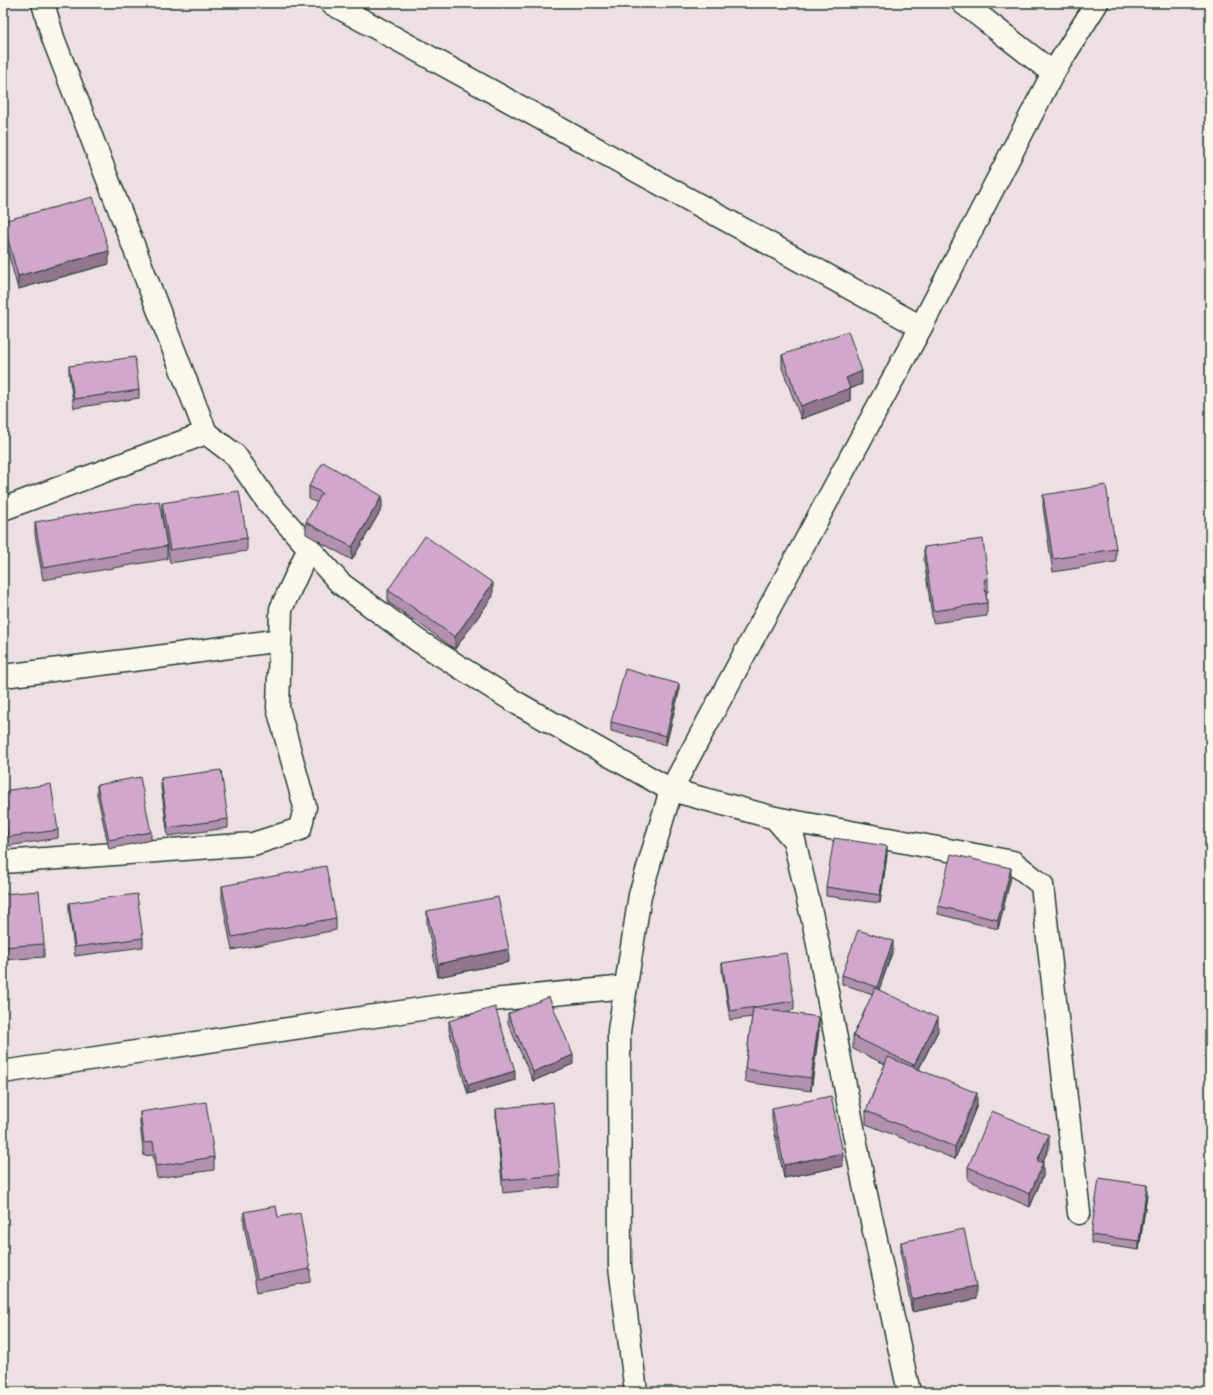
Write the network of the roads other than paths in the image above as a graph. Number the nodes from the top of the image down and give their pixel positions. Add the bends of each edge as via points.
1 (42, 3) edge
2 (331, 3) edge
3 (963, 3) edge
4 (1097, 3) edge
5 (1053, 73) junction
6 (921, 327) junction
7 (206, 433) junction
8 (3, 509) edge
9 (309, 548) junction
10 (280, 640) junction
11 (3, 676) edge
12 (671, 790) junction
13 (775, 818) junction
14 (3, 862) edge
15 (626, 988) junction
16 (3, 1072) edge
17 (1079, 1213) dead end
18 (636, 1392) edge
19 (910, 1392) edge

1 - 7 street via 53,38
2 - 6 street
3 - 5 street
4 - 5 street
5 - 6 street
6 - 12 street
7 - 8 street
7 - 9 street via 235,455 267,501
9 - 10 street via 281,609
9 - 12 street via 340,583 418,640 515,702
10 - 11 street
10 - 14 street via 278,708 305,807 300,829 253,844
12 - 13 street
12 - 15 street via 640,895
13 - 17 street via 1013,862 1042,885
13 - 19 street via 794,840 816,934 864,1185
15 - 16 street via 461,1004
15 - 18 street via 619,1031 620,1267

